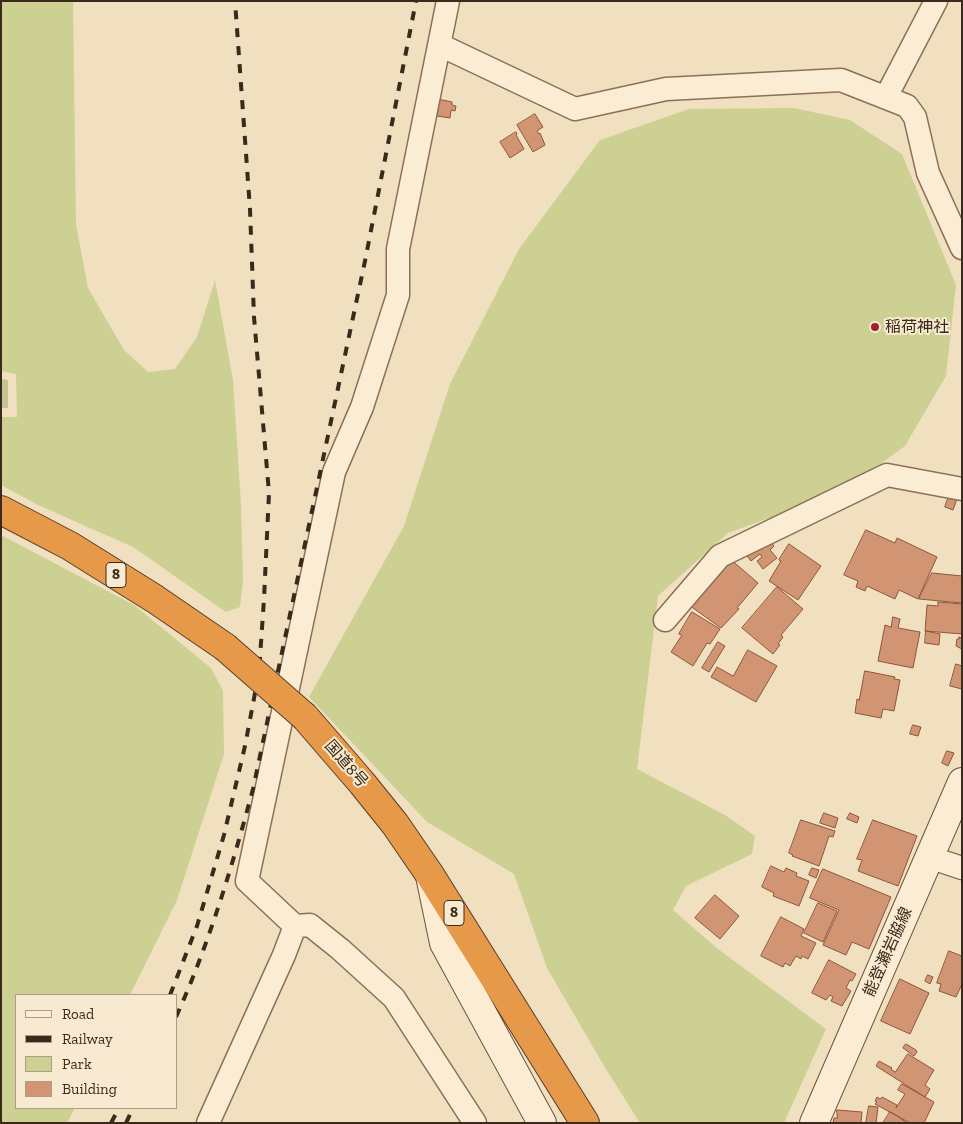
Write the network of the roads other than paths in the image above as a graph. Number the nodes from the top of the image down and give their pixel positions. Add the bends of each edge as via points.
1 (448, 1) edge
2 (936, 1) edge
3 (440, 45) junction
4 (886, 97) junction
5 (962, 248) edge
6 (962, 489) edge
7 (1, 510) edge
8 (665, 620) dead end
9 (962, 782) edge
10 (930, 857) junction
11 (962, 868) edge
12 (430, 875) junction
13 (295, 926) junction
14 (208, 1123) edge
15 (475, 1123) edge
16 (542, 1123) edge
17 (585, 1123) edge
18 (814, 1123) edge

1 - 3 street
2 - 4 street
3 - 4 street via 575,109 666,88 841,80
3 - 13 street via 398,249 398,295 362,407 334,472 247,881
4 - 5 street via 907,106 914,117 928,174
6 - 8 street via 887,475 720,556
7 - 12 highway, 国道8号 / 8, bridge via 70,546 226,647 305,717 396,824
9 - 10 main road, 能登瀬岩脇線
10 - 11 street
10 - 18 main road, 能登瀬岩脇線
12 - 16 main road via 444,943
12 - 17 highway, 国道8号 / 8
13 - 14 street
13 - 15 street via 310,925 394,998

